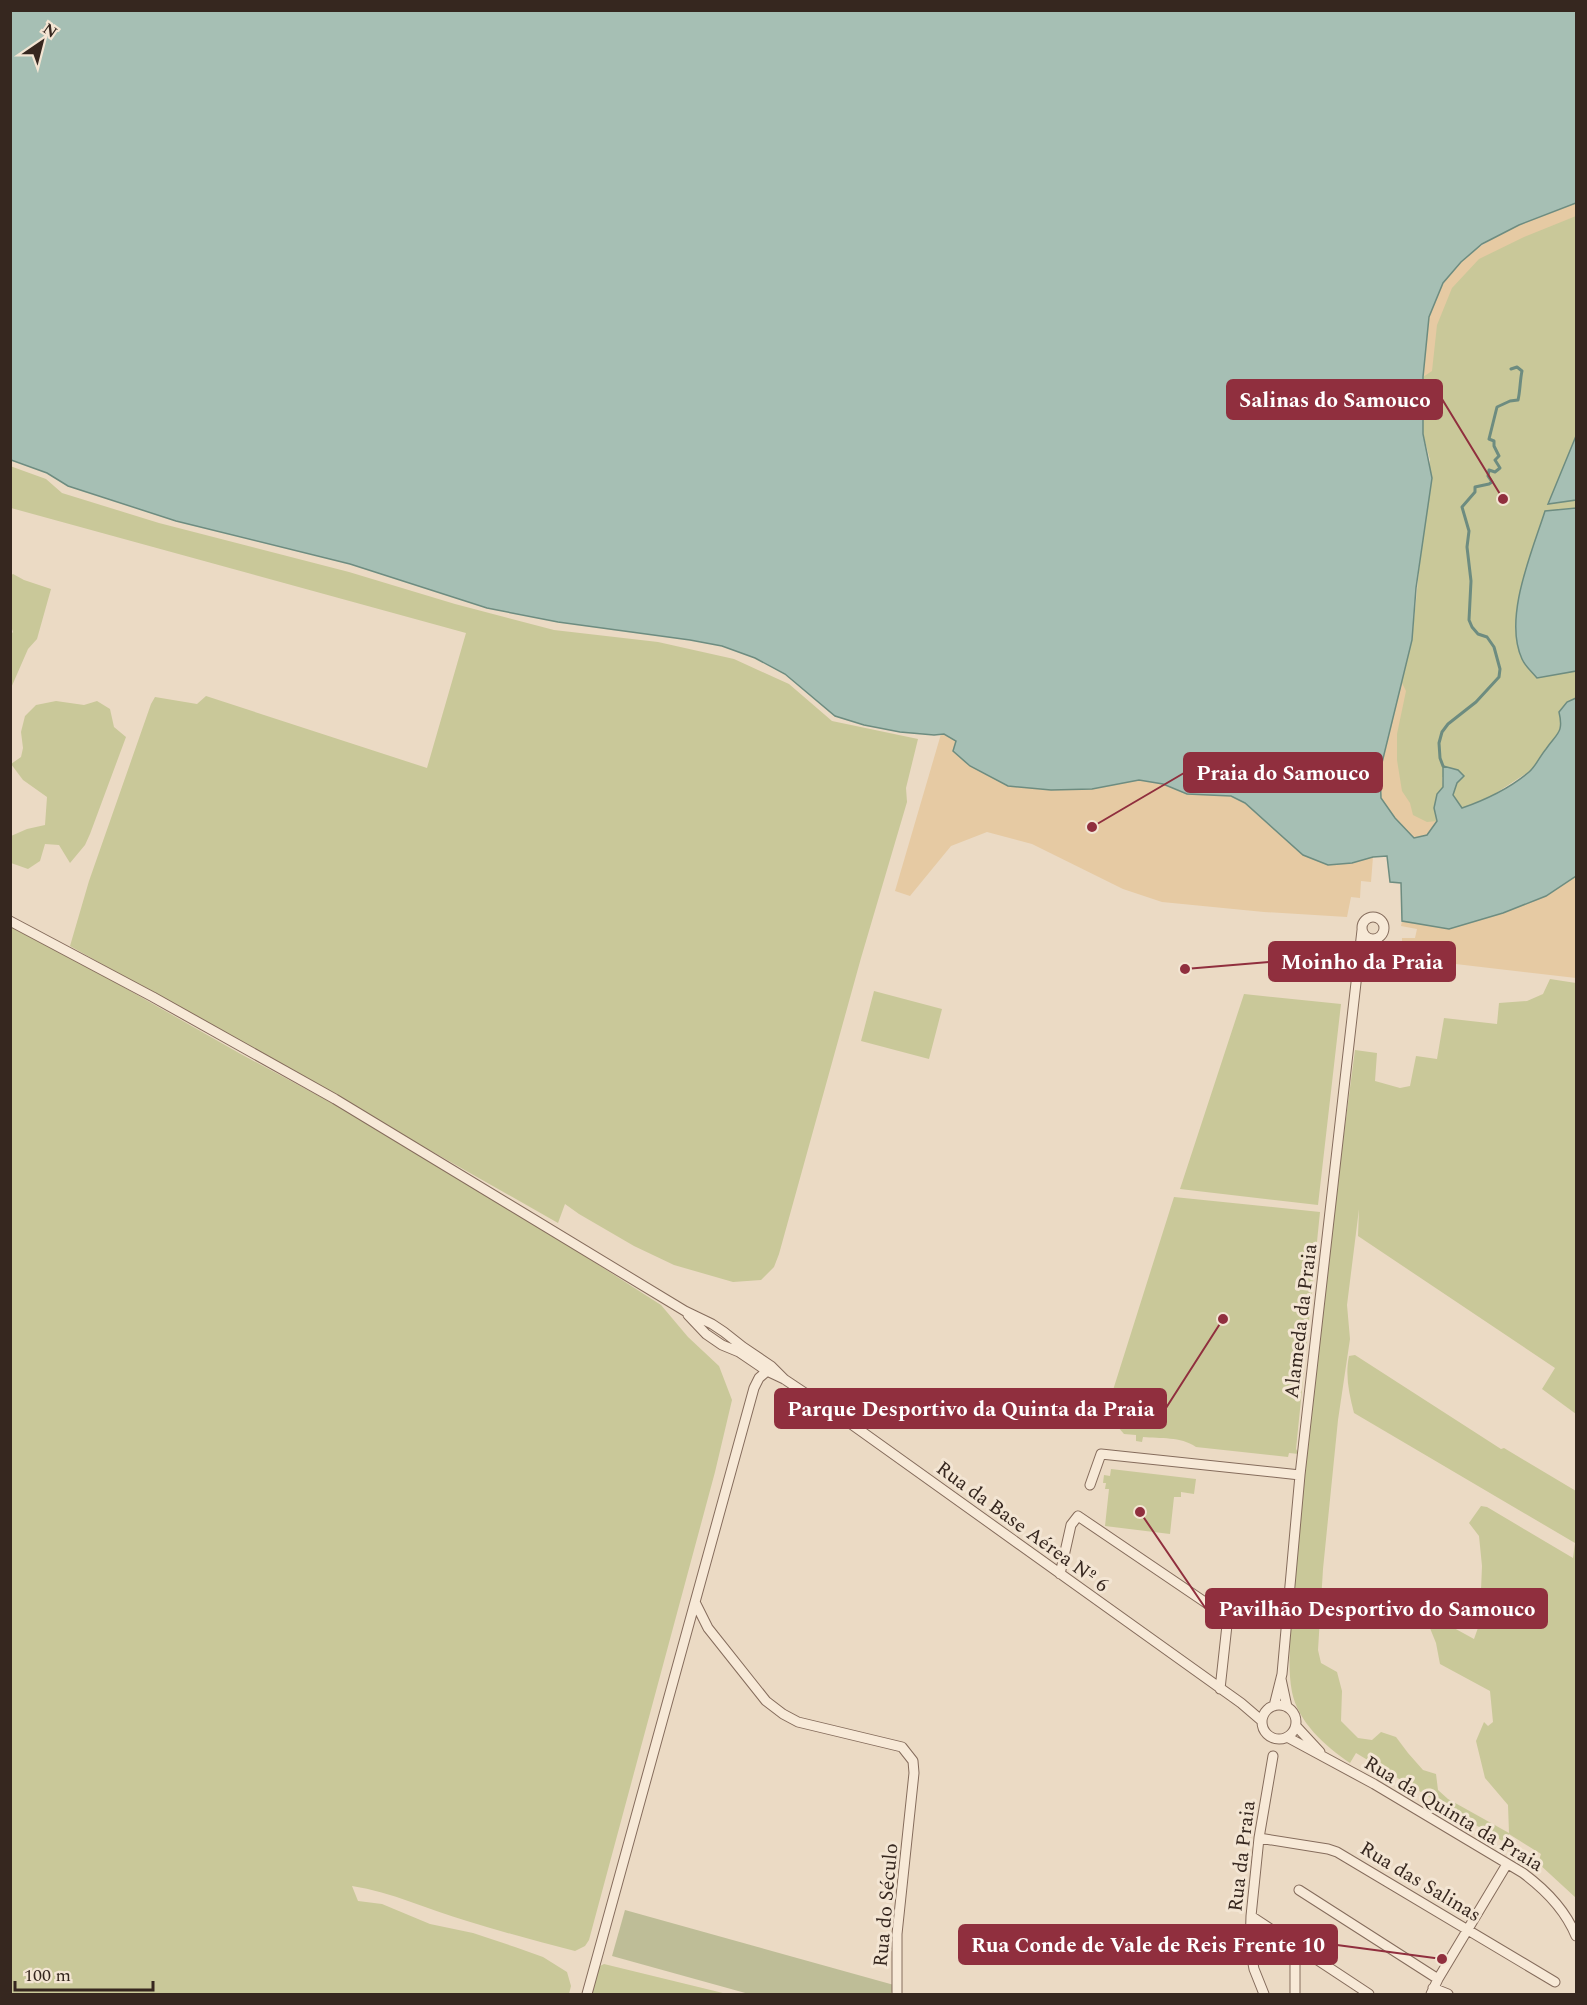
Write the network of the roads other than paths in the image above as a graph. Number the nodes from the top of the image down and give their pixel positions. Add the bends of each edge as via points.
1 (10, 921) edge
2 (1362, 930) junction
3 (1376, 938) junction
4 (1358, 968) junction
5 (685, 1311) junction
6 (767, 1371) junction
7 (784, 1378) junction
8 (1300, 1475) junction
9 (1090, 1485) dead end
10 (1060, 1574) junction
11 (695, 1602) junction
12 (708, 1628) junction
13 (686, 1634) junction
14 (1281, 1679) junction
15 (1220, 1689) junction
16 (1241, 1703) junction
17 (1287, 1707) junction
18 (1270, 1708) junction
19 (1262, 1721) junction
20 (1296, 1726) junction
21 (1287, 1737) junction
22 (1273, 1756) dead end
23 (1326, 1758) junction
24 (1259, 1838) junction
25 (1507, 1864) junction
26 (1299, 1890) dead end
27 (1251, 1916) junction
28 (1467, 1930) junction
29 (1576, 1936) edge
30 (1295, 1946) junction
31 (1438, 1979) junction
32 (1555, 1982) dead end
33 (1432, 1991) edge
34 (587, 1995) edge
35 (897, 1995) edge
36 (1264, 1995) edge
37 (1295, 1995) edge
38 (1369, 1995) edge
39 (1448, 1995) edge

1 - 5 street via 335,1099
2 - 3 street via 1368,938
2 - 3 street via 1369,917 1381,920 1384,928
2 - 4 street, Alameda da Praia
3 - 4 street, Alameda da Praia via 1363,949
4 - 8 street, Alameda da Praia
5 - 6 street via 706,1334
5 - 7 street via 724,1332
6 - 7 street
6 - 11 street via 754,1388
7 - 10 street, Rua da Base Aérea Nº 6
8 - 9 street via 1101,1454
8 - 14 street, Alameda da Praia
10 - 15 street, Rua da Base Aérea Nº 6
10 - 15 street via 1071,1525 1078,1516 1221,1613 1227,1625
11 - 12 street, Rua do Século
11 - 13 street
12 - 13 street via 698,1627
12 - 35 street, Rua do Século via 766,1701 783,1714 798,1722 887,1742 907,1751 914,1766 897,1934
13 - 34 street
14 - 17 street
14 - 18 street
15 - 16 street, Rua da Base Aérea Nº 6
16 - 18 street
16 - 19 street
17 - 18 street
17 - 20 street via 1295,1716
18 - 19 street
19 - 21 street via 1268,1735 1276,1739
20 - 21 street
20 - 23 street
21 - 23 street
22 - 24 street, Rua da Praia
23 - 25 street, Rua da Quinta da Praia
24 - 27 street, Rua da Praia
24 - 28 street, Rua das Salinas via 1337,1852
25 - 28 street
25 - 29 street, Rua da Quinta da Praia via 1547,1893
26 - 31 street
27 - 30 street
27 - 36 street, Rua da Praia via 1250,1948
28 - 31 street
28 - 32 street, Rua das Salinas
30 - 37 street
30 - 38 street
31 - 33 street
33 - 39 street

